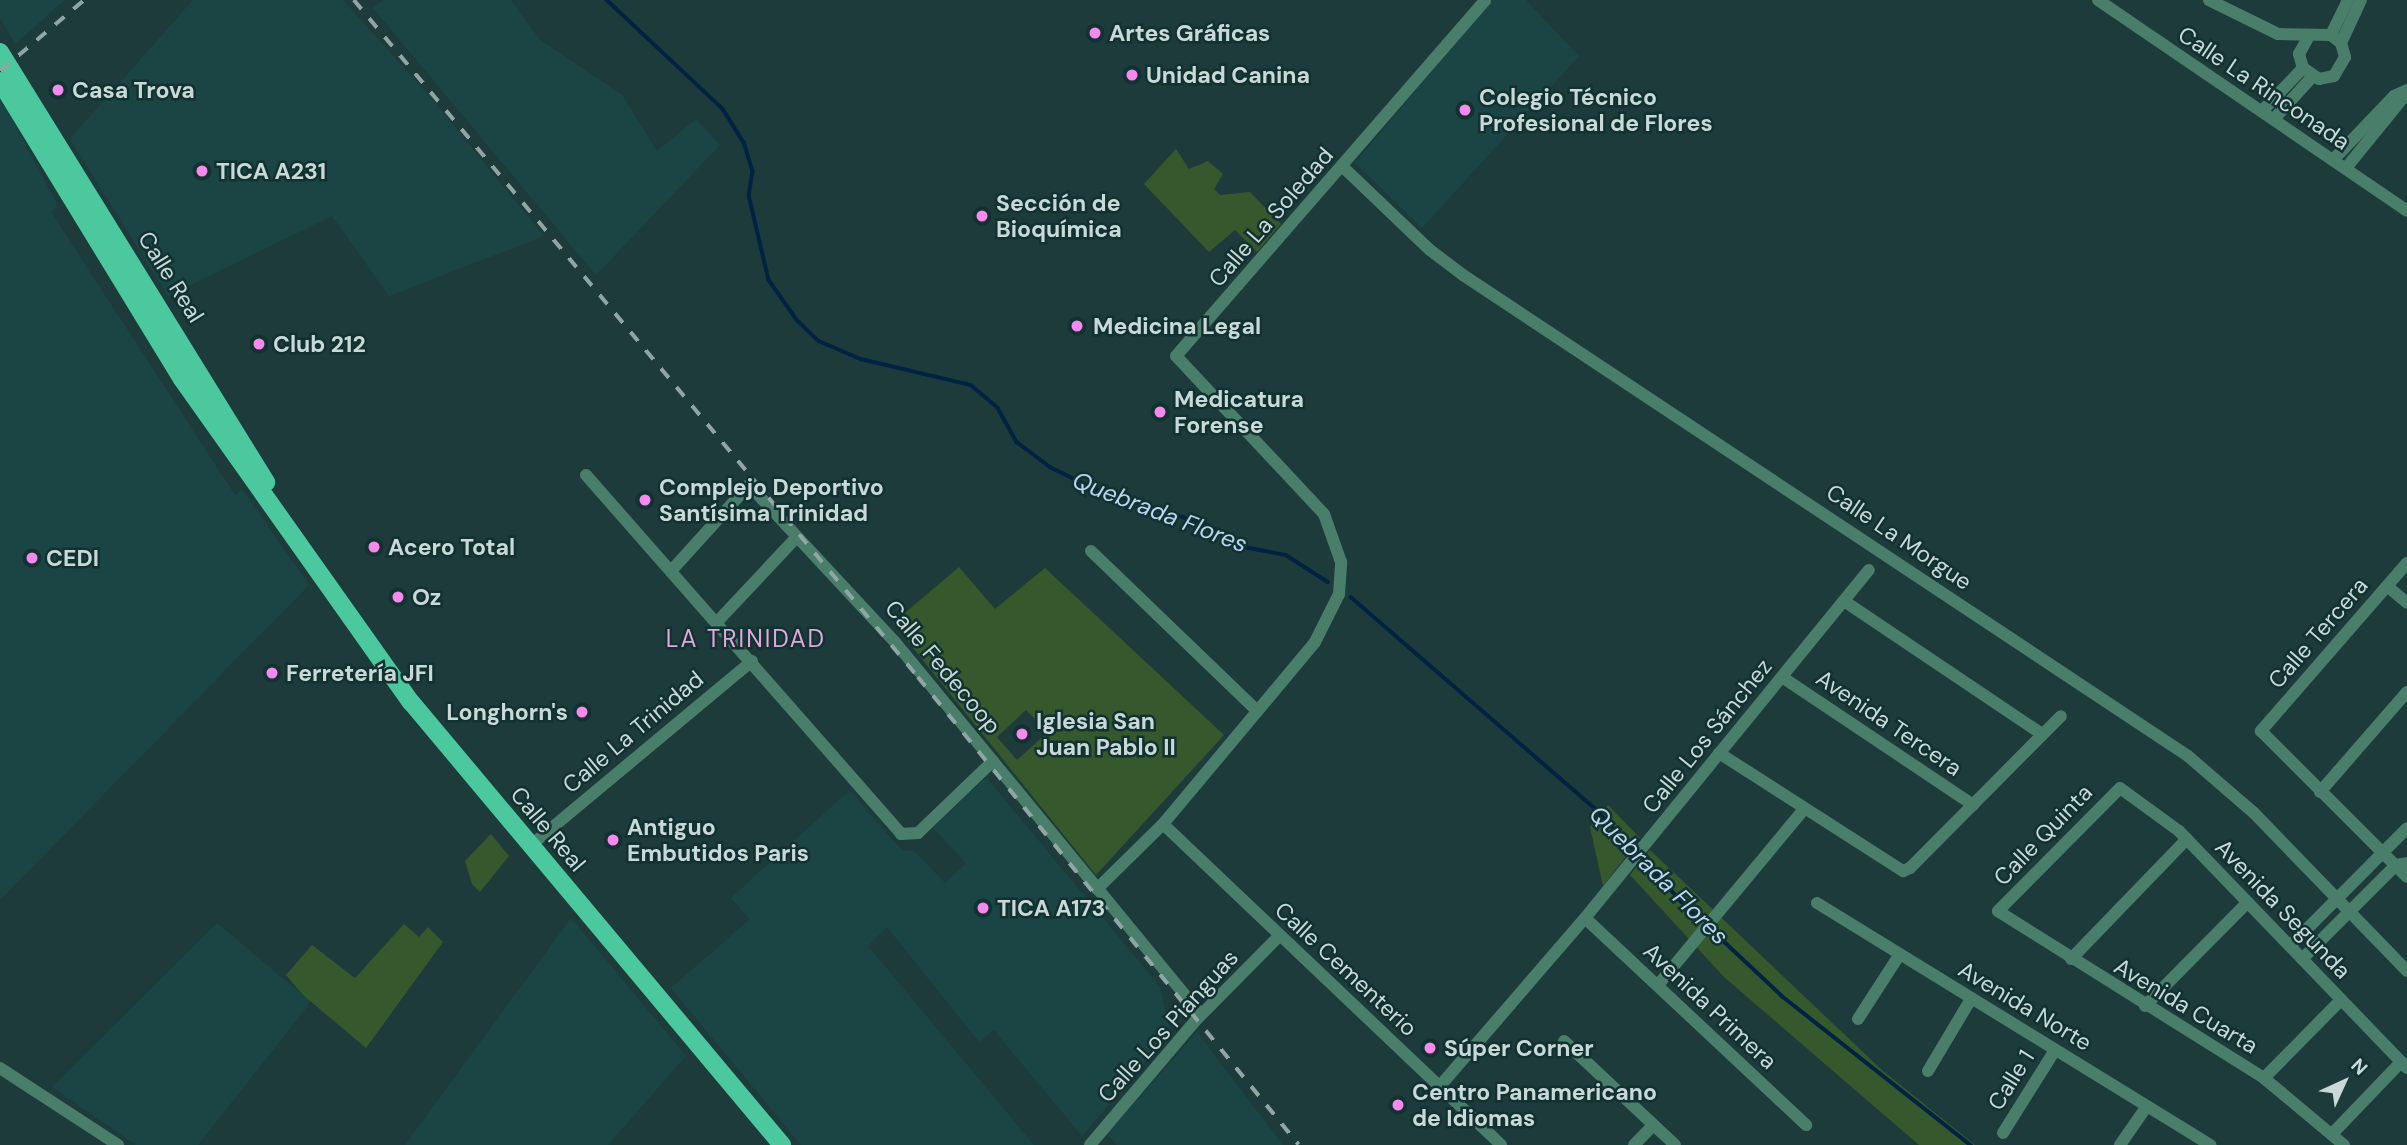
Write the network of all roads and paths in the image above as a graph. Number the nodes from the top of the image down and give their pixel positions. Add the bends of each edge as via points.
1 (1485, 0) edge
2 (2098, 0) edge
3 (2209, 0) edge
4 (2348, 0) edge
5 (2361, 0) edge
6 (2278, 34) junction
7 (2308, 37) junction
8 (2336, 39) junction
9 (0, 52) edge
10 (2305, 69) junction
11 (0, 81) edge
12 (2407, 91) edge
13 (2263, 110) junction
14 (2274, 119) junction
15 (2333, 160) junction
16 (1343, 167) junction
17 (2346, 168) junction
18 (2407, 211) edge
19 (177, 334) junction
20 (183, 379) junction
21 (224, 411) junction
22 (586, 475) dead end
23 (292, 532) junction
24 (795, 539) junction
25 (1091, 551) dead end
26 (2407, 564) edge
27 (1869, 570) dead end
28 (671, 571) junction
29 (2387, 586) junction
30 (1844, 601) junction
31 (2407, 603) edge
32 (717, 622) junction
33 (752, 661) junction
34 (1782, 677) junction
35 (2407, 692) edge
36 (1257, 711) junction
37 (2061, 716) dead end
38 (2042, 734) junction
39 (1719, 753) junction
40 (993, 761) junction
41 (2120, 788) joint
42 (2320, 792) junction
43 (1973, 804) junction
44 (1804, 809) junction
45 (1163, 824) junction
46 (2407, 828) edge
47 (2187, 839) junction
48 (530, 846) junction
49 (2385, 853) junction
50 (2401, 864) edge
51 (2407, 877) edge
52 (1097, 889) junction
53 (2336, 900) junction
54 (2248, 902) junction
55 (1817, 903) dead end
56 (2348, 912) junction
57 (1998, 914) joint
58 (1585, 918) junction
59 (1279, 936) junction
60 (2290, 946) junction
61 (1900, 954) junction
62 (2071, 959) junction
63 (2302, 959) junction
64 (2407, 971) edge
65 (1658, 985) junction
66 (1971, 999) junction
67 (2341, 1000) junction
68 (2145, 1006) junction
69 (1201, 1015) junction
70 (1858, 1019) dead end
71 (1564, 1041) dead end
72 (2055, 1050) junction
73 (2404, 1065) edge
74 (0, 1068) edge
75 (1928, 1070) dead end
76 (2264, 1078) junction
77 (1440, 1086) junction
78 (2147, 1106) junction
79 (1653, 1125) junction
80 (1806, 1125) dead end
81 (2003, 1133) dead end
82 (2332, 1134) junction
83 (1096, 1143) edge
84 (118, 1145) edge
85 (782, 1145) edge
86 (1501, 1145) edge
87 (1634, 1145) edge
88 (1675, 1145) edge
89 (2120, 1145) edge
90 (2211, 1145) edge
91 (2344, 1145) edge

1 - 16 street, Calle La Soledad
2 - 13 street, Calle La Rinconada
3 - 6 street
4 - 8 street
5 - 8 street
6 - 7 street
6 - 10 street
7 - 8 street
7 - 10 street via 2301,47
8 - 10 street via 2345,57 2340,71 2327,78
9 - 19 main road, Calle Real
10 - 13 street
10 - 14 street
11 - 20 main road, Calle Real
12 - 15 street via 2394,96
12 - 17 street
13 - 14 street, Calle La Rinconada
14 - 15 street, Calle La Rinconada
15 - 17 street, Calle La Rinconada
16 - 36 street, Calle La Soledad via 1176,356 1324,514 1341,562 1334,612
16 - 53 street, Calle La Morgue via 1463,275 2188,756 2246,805
17 - 18 street, Calle La Rinconada
19 - 20 main road
19 - 21 main road, Calle Real
20 - 21 main road
20 - 23 main road, Calle Real
21 - 23 main road, Calle Real
22 - 28 street
23 - 48 main road, Calle Real via 411,702
24 - 28 street, Calle Fedecoop via 748,485
24 - 32 street
24 - 40 street, Calle Fedecoop via 855,595
25 - 36 street
26 - 29 street, Calle Tercera
27 - 30 street, Calle Los Sánchez
28 - 32 street
29 - 31 street
29 - 42 street, Calle Tercera via 2261,730
30 - 34 street, Calle Los Sánchez
30 - 38 street
32 - 33 street
33 - 40 street via 901,834 918,833
33 - 48 street, Calle La Trinidad
34 - 39 street, Calle Los Sánchez
34 - 43 street, Avenida Tercera
35 - 42 street
36 - 45 street, Calle La Soledad
37 - 38 street
38 - 43 street
39 - 44 street
39 - 58 street, Calle Los Sánchez
40 - 52 street, Calle Fedecoop
41 - 47 street, Avenida Segunda
41 - 57 street, Calle Quinta
42 - 49 street
43 - 44 street via 1903,871
44 - 65 street
45 - 52 street, Calle La Soledad
45 - 59 street, Calle Cementerio
46 - 49 street
47 - 54 street, Avenida Segunda
47 - 62 street
48 - 85 main road, Calle Real
49 - 50 street
49 - 53 street
50 - 51 street
50 - 56 street
52 - 69 street, Calle Fedecoop
53 - 56 street, Calle La Morgue
53 - 60 street
54 - 60 street, Avenida Segunda
54 - 68 street
55 - 61 street, Avenida Norte
56 - 63 street
56 - 64 street, Calle La Morgue
57 - 62 street, Avenida Cuarta
58 - 65 street, Avenida Primera
58 - 77 street, Calle Los Sánchez
59 - 69 street, Calle Los Pianguas
59 - 77 street, Calle Cementerio
60 - 63 street, Avenida Segunda
61 - 66 street, Avenida Norte
61 - 70 street
62 - 68 street, Avenida Cuarta
63 - 67 street, Avenida Segunda
65 - 80 street, Avenida Primera
66 - 72 street, Avenida Norte
66 - 75 street
67 - 73 street, Avenida Segunda
67 - 76 street
68 - 76 street, Avenida Cuarta
69 - 83 street, Calle Los Pianguas
71 - 79 street
72 - 78 street, Avenida Norte
72 - 81 street, Calle 1
73 - 82 street
74 - 84 street
76 - 82 street, Avenida Cuarta
77 - 86 street, Calle Cementerio
78 - 89 street
78 - 90 street, Avenida Norte
79 - 87 street
79 - 88 street
82 - 91 street, Avenida Cuarta

